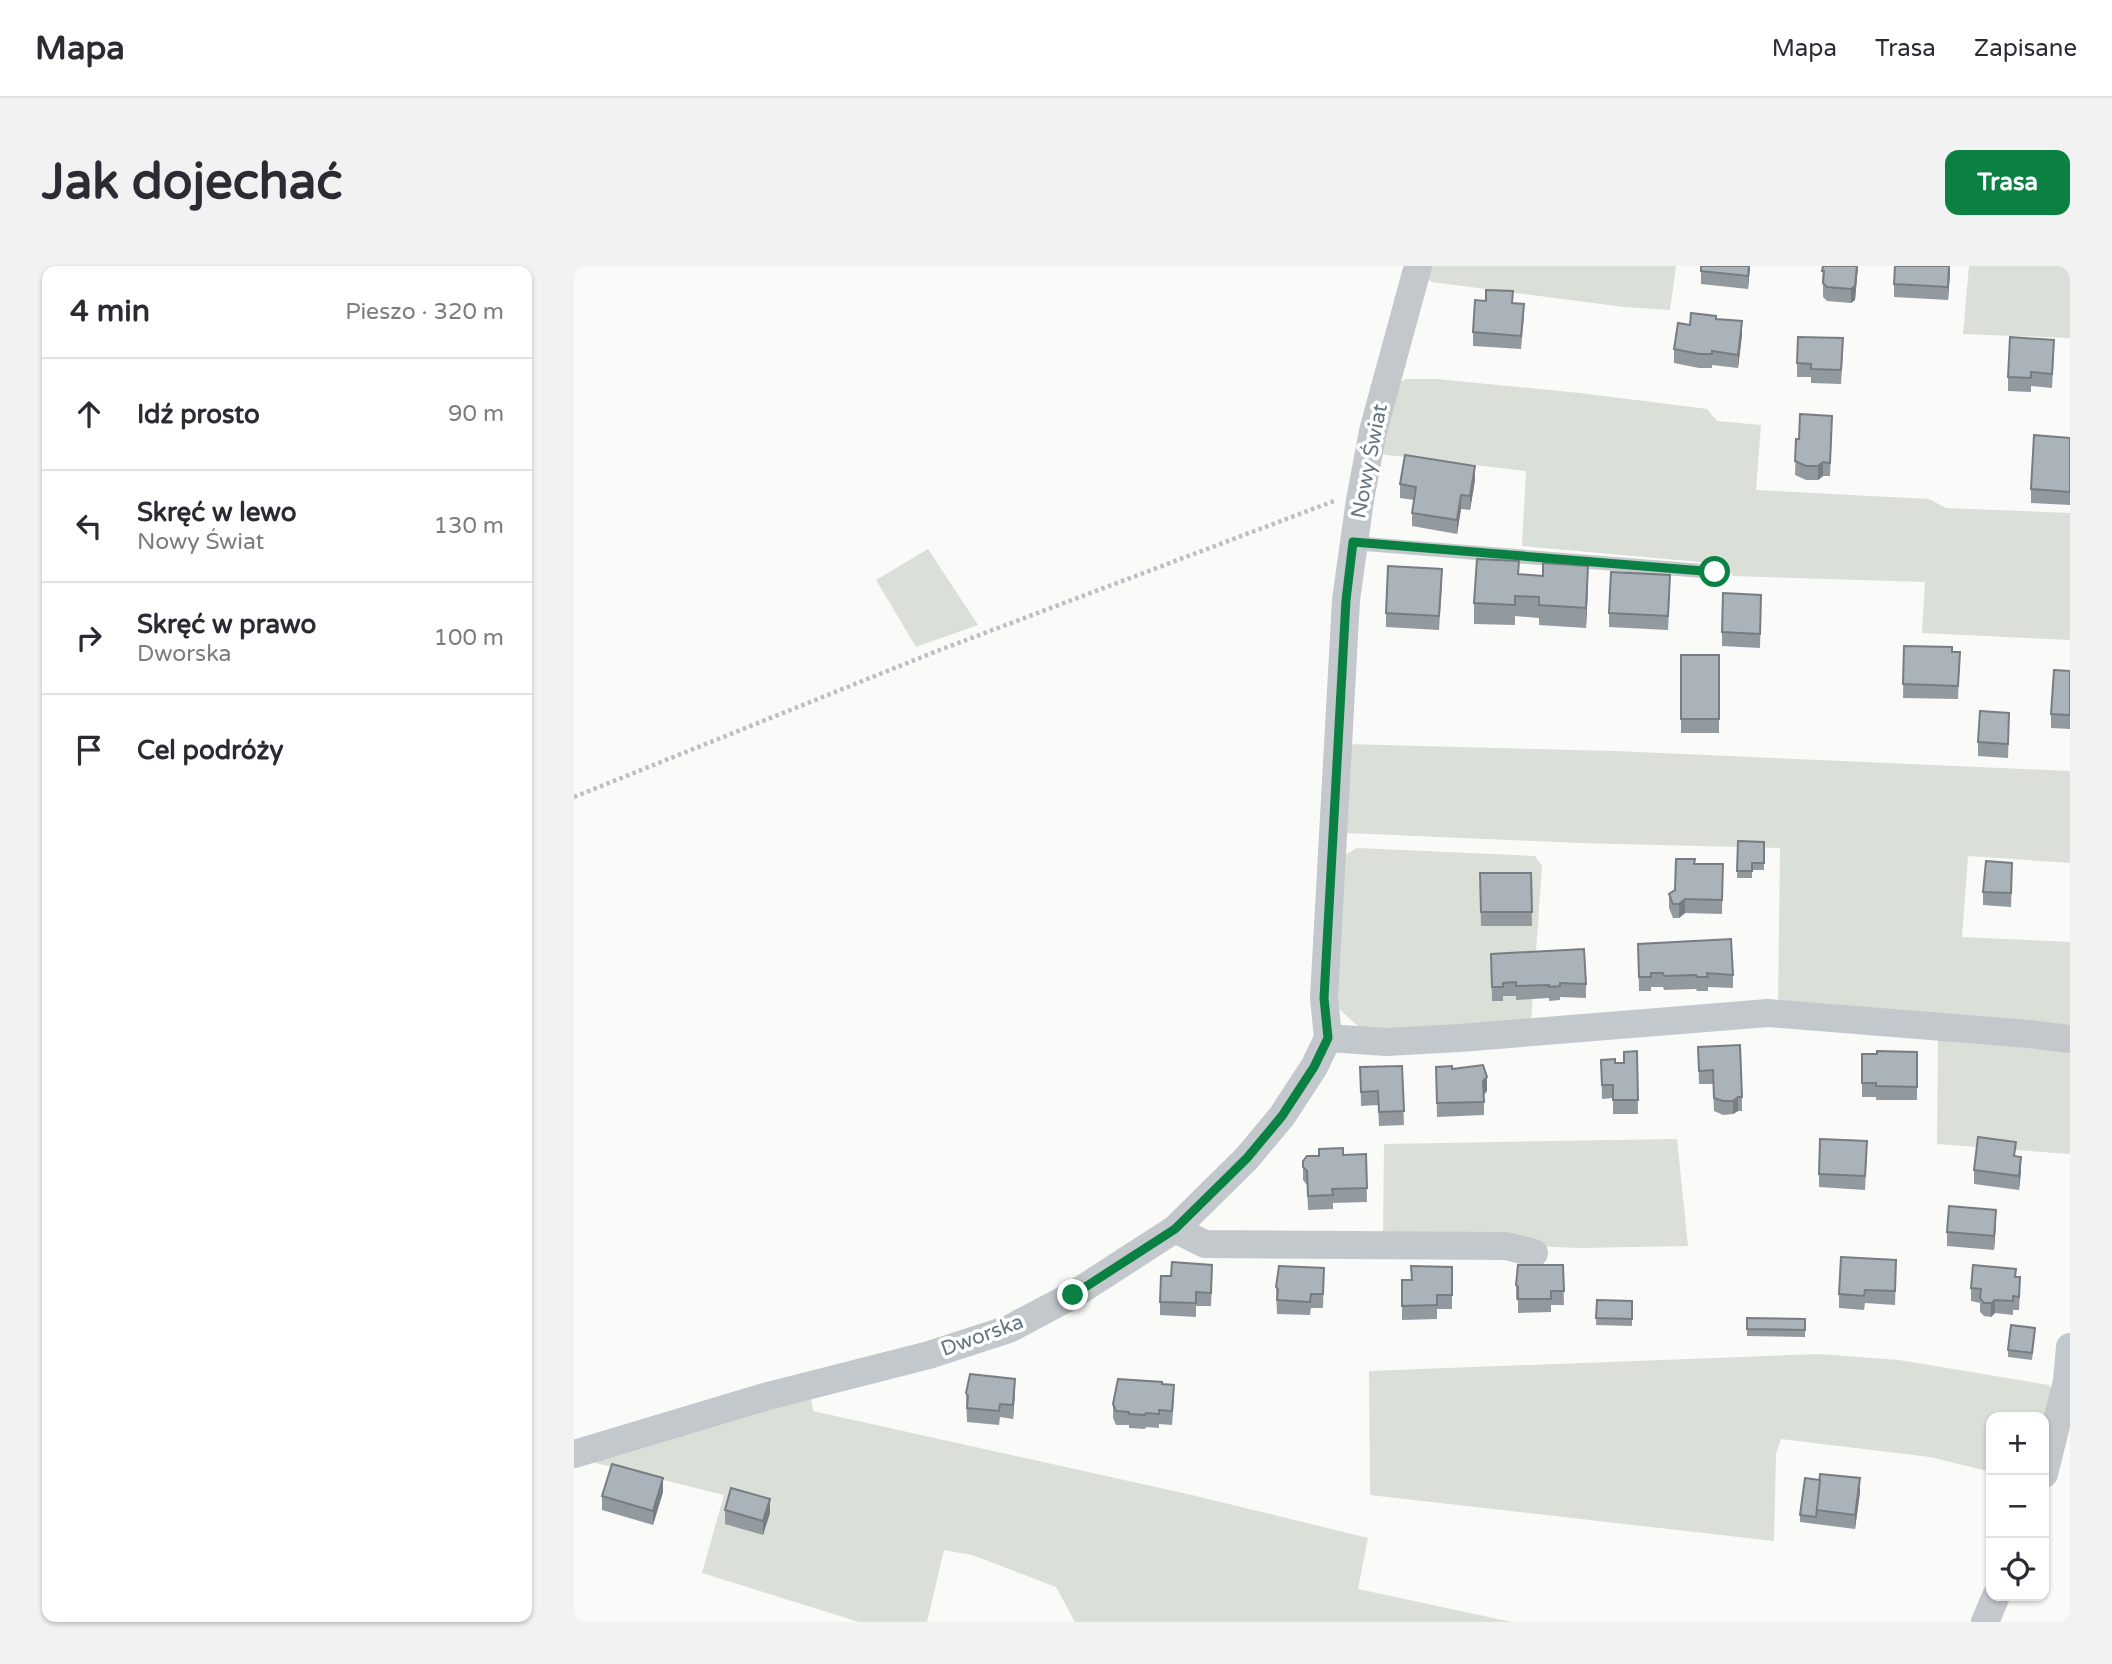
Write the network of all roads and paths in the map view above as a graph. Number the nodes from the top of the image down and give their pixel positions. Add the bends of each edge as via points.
1 (1418, 266) edge
2 (1360, 500) junction
3 (1353, 542) junction
4 (1715, 572) dead end
5 (574, 797) edge
6 (1328, 1038) junction
7 (2070, 1039) edge
8 (1175, 1229) junction
9 (1534, 1253) dead end
10 (2070, 1347) edge
11 (574, 1454) edge
12 (2049, 1454) edge
13 (1994, 1601) edge
14 (1984, 1622) edge

1 - 2 street, Nowy Świat via 1373,431
2 - 3 street, Nowy Świat
2 - 5 path via 1329,501
3 - 4 lane
3 - 6 street, Nowy Świat via 1324,998
6 - 7 street via 1387,1042 1448,1039 1768,1013
6 - 8 street, Dworska via 1273,1126
8 - 9 street via 1205,1244 1506,1246
8 - 11 street, Dworska via 1073,1295 1009,1329
10 - 12 street via 2067,1381
13 - 14 street

